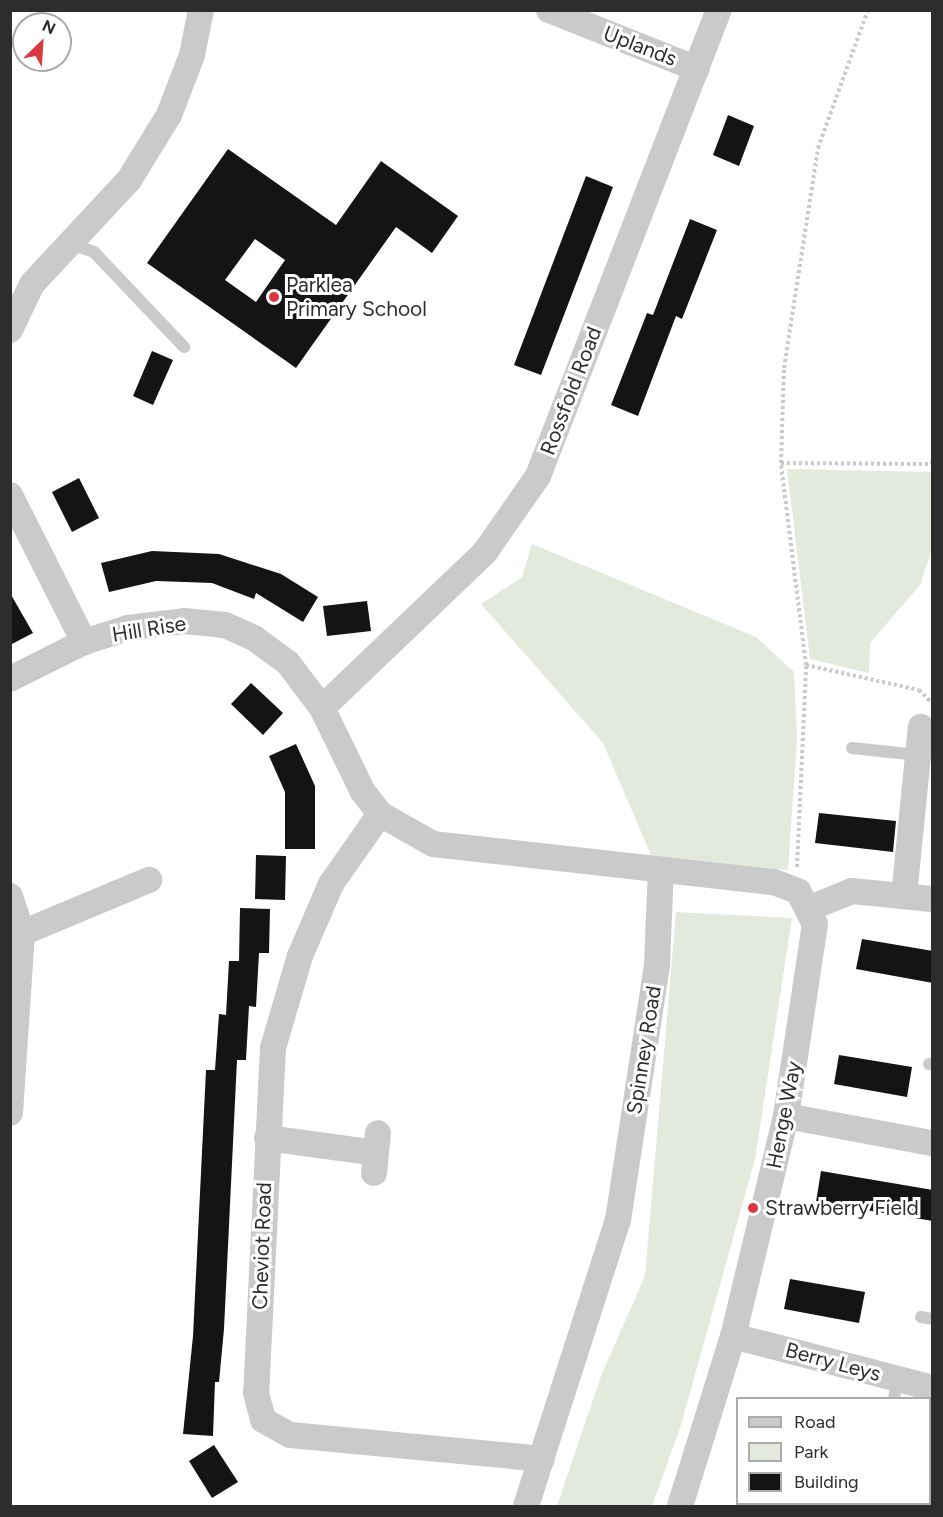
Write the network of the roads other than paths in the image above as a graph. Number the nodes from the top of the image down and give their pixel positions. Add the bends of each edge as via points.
1 (201, 10) edge
2 (549, 10) edge
3 (719, 10) edge
4 (697, 69) junction
5 (68, 242) junction
6 (10, 330) edge
7 (184, 347) dead end
8 (10, 495) edge
9 (84, 642) junction
10 (10, 679) edge
11 (322, 708) junction
12 (921, 728) dead end
13 (852, 748) dead end
14 (918, 755) junction
15 (380, 814) junction
16 (661, 870) junction
17 (149, 880) dead end
18 (10, 896) edge
19 (904, 896) junction
20 (933, 900) edge
21 (810, 908) junction
22 (22, 933) junction
23 (10, 1113) edge
24 (786, 1116) junction
25 (267, 1138) junction
26 (933, 1143) edge
27 (376, 1153) dead end
28 (733, 1336) junction
29 (933, 1388) edge
30 (896, 1389) edge
31 (542, 1459) junction
32 (526, 1506) edge
33 (680, 1506) edge

1 - 5 street via 192,55 169,115 129,180
2 - 4 street, Uplands
3 - 4 street, Rossfold Road
4 - 11 street, Rossfold Road via 538,476 485,552
5 - 6 street via 32,284
5 - 7 lane via 94,252
8 - 9 street
9 - 10 street, Hill Rise
9 - 11 street, Hill Rise via 128,628 184,621 225,625 254,638 288,663
11 - 15 street, Hill Rise via 363,792
12 - 14 street
13 - 14 lane
14 - 19 street
15 - 16 street via 398,828 433,844
15 - 25 street, Cheviot Road via 332,884 300,956 273,1048
16 - 21 street via 774,882 798,891
16 - 31 street, Spinney Road via 657,964 618,1220
17 - 22 street
18 - 22 street
19 - 20 street
19 - 21 street via 852,891
21 - 24 street, Henge Way via 815,924
22 - 23 street
24 - 26 street
24 - 28 street, Henge Way
25 - 27 street
25 - 31 street, Cheviot Road via 256,1393 263,1420 290,1435
28 - 30 street, Berry Leys
28 - 33 street, Henge Way
29 - 30 street, Berry Leys
31 - 32 street, Spinney Road

